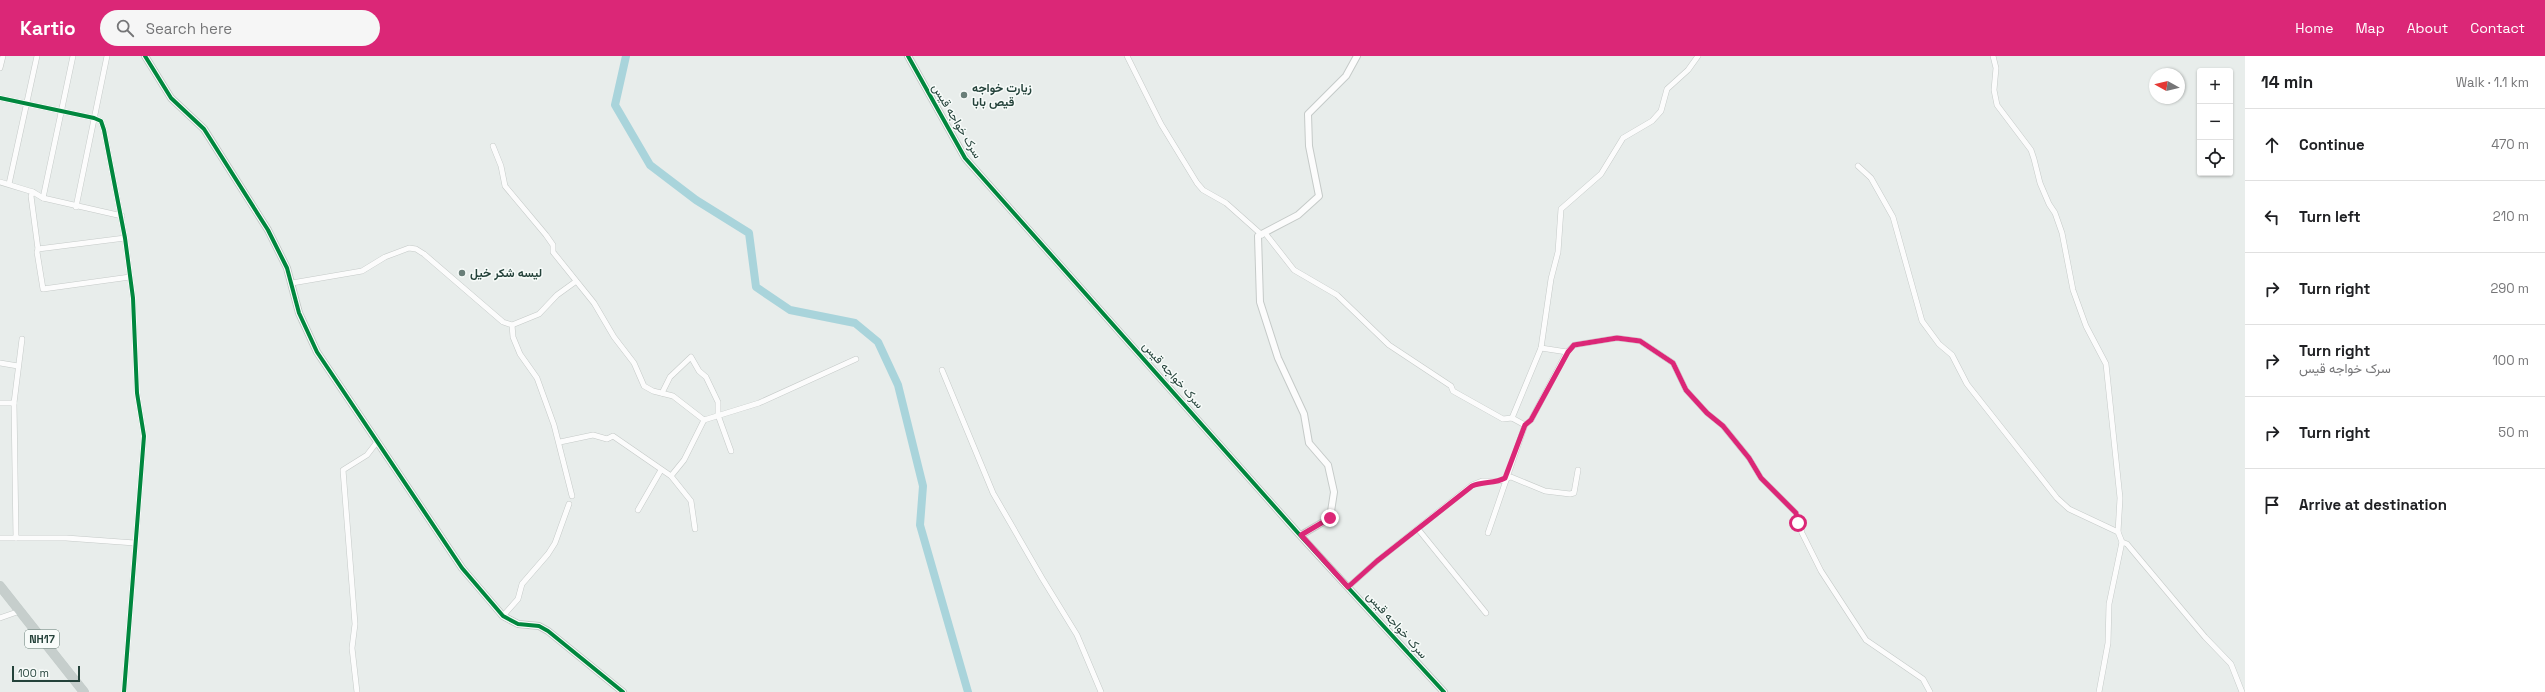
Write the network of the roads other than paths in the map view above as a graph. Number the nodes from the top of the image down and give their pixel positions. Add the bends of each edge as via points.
1 (3, 56) edge
2 (37, 56) edge
3 (73, 56) edge
4 (106, 56) edge
5 (145, 56) edge
6 (908, 56) edge
7 (1128, 56) edge
8 (1357, 56) edge
9 (1698, 56) edge
10 (1993, 56) edge
11 (0, 68) edge
12 (0, 98) edge
13 (28, 103) junction
14 (61, 110) junction
15 (94, 118) junction
16 (493, 146) dead end
17 (1858, 166) dead end
18 (0, 182) edge
19 (9, 184) junction
20 (33, 192) junction
21 (43, 198) junction
22 (76, 207) junction
23 (122, 216) junction
24 (1263, 234) junction
25 (125, 238) junction
26 (38, 249) junction
27 (130, 277) junction
28 (575, 282) junction
29 (292, 283) junction
30 (512, 324) junction
31 (22, 339) dead end
32 (1541, 348) junction
33 (1568, 352) junction
34 (856, 359) dead end
35 (0, 363) edge
36 (18, 366) junction
37 (942, 370) dead end
38 (662, 393) junction
39 (0, 403) edge
40 (14, 403) junction
41 (718, 415) junction
42 (1512, 418) junction
43 (704, 420) junction
44 (1525, 425) junction
45 (377, 442) junction
46 (560, 442) junction
47 (731, 452) dead end
48 (661, 470) junction
49 (1578, 470) dead end
50 (671, 476) junction
51 (1505, 478) junction
52 (572, 496) dead end
53 (569, 504) dead end
54 (638, 510) dead end
55 (695, 529) dead end
56 (1418, 529) junction
57 (2118, 532) junction
58 (1488, 533) dead end
59 (1301, 535) junction
60 (0, 538) edge
61 (16, 538) junction
62 (2122, 542) junction
63 (135, 543) junction
64 (0, 586) edge
65 (1348, 587) junction
66 (20, 611) junction
67 (1486, 613) dead end
68 (503, 616) junction
69 (0, 618) edge
70 (84, 692) edge
71 (124, 692) edge
72 (357, 692) edge
73 (623, 692) edge
74 (1101, 692) edge
75 (1444, 692) edge
76 (1930, 692) edge
77 (2099, 692) edge
78 (2242, 692) edge

1 - 11 street
2 - 13 street
3 - 14 street
4 - 15 street
5 - 29 street via 171,98 204,129 268,230
6 - 59 street, سرک خواجه قیس via 965,158
7 - 24 street via 1161,124 1197,183
8 - 24 street via 1346,76 1308,114 1309,146 1319,196 1298,215
9 - 32 street via 1688,70 1667,89 1662,111 1652,122 1623,138 1601,174 1561,209 1558,252 1551,279
10 - 57 street via 1996,68 1994,90 1997,105 2031,150 2040,183 2062,232 2073,290 2086,326 2106,364 2120,498
12 - 13 street
13 - 14 street
13 - 19 street
14 - 15 street
14 - 21 street
15 - 22 street
15 - 23 street via 101,121 104,130
16 - 28 street via 505,186 546,235 553,245 553,252
17 - 57 street via 1871,178 1893,217 1922,321 1939,344 1952,355 1967,384 2057,498 2069,509
18 - 19 street
19 - 20 street
20 - 21 street
20 - 26 street via 31,196
21 - 22 street
22 - 23 street
23 - 25 street
24 - 42 street via 1294,270 1337,295 1389,345 1451,386 1454,391 1503,419
24 - 59 street via 1258,236 1260,302 1278,358 1304,414 1309,443 1328,465 1334,492 1330,518
25 - 26 street
25 - 27 street
26 - 27 street via 43,289
27 - 63 street via 137,393 144,436
28 - 30 street via 557,295 539,314
28 - 38 street via 594,303 634,364 644,386
29 - 30 street via 362,271 400,250 416,249 458,281 468,294 503,322
29 - 45 street via 299,313 317,352
30 - 46 street via 513,337 520,354 536,378
31 - 36 street
32 - 33 street
32 - 42 street
33 - 44 street via 1531,420
33 - 76 street via 1574,345 1617,338 1640,341 1673,363 1686,390 1723,426 1749,458 1761,478 1796,513 1802,533 1821,571 1866,640 1923,679
34 - 41 street via 759,403
35 - 36 street
36 - 40 street
37 - 74 street via 993,493 1077,635
38 - 41 street via 670,377 691,357 706,377 718,402
38 - 43 street via 673,396
39 - 40 street
40 - 61 street
41 - 43 street
41 - 47 street
42 - 44 street
43 - 50 street via 684,460
44 - 51 street
45 - 68 street via 462,568
45 - 72 street via 367,455 343,470 355,624 352,648
46 - 48 street via 593,434 607,439 612,436
46 - 52 street
48 - 50 street
48 - 54 street
49 - 51 street via 1574,493 1570,494 1545,491 1511,477
50 - 55 street via 691,501
51 - 56 street via 1500,481 1482,481 1472,486
51 - 58 street
53 - 68 street via 555,543 522,584 518,599
56 - 65 street
56 - 67 street
57 - 62 street
59 - 65 street, سرک خواجه قیس
60 - 61 street
61 - 63 street via 66,538
62 - 77 street via 2109,604 2108,643
62 - 78 street via 2127,544 2231,664
63 - 71 street
64 - 66 highway, NH17
65 - 75 street, سرک خواجه قیس
66 - 69 street
66 - 70 highway, NH17
68 - 73 street via 518,624 539,626 548,631

